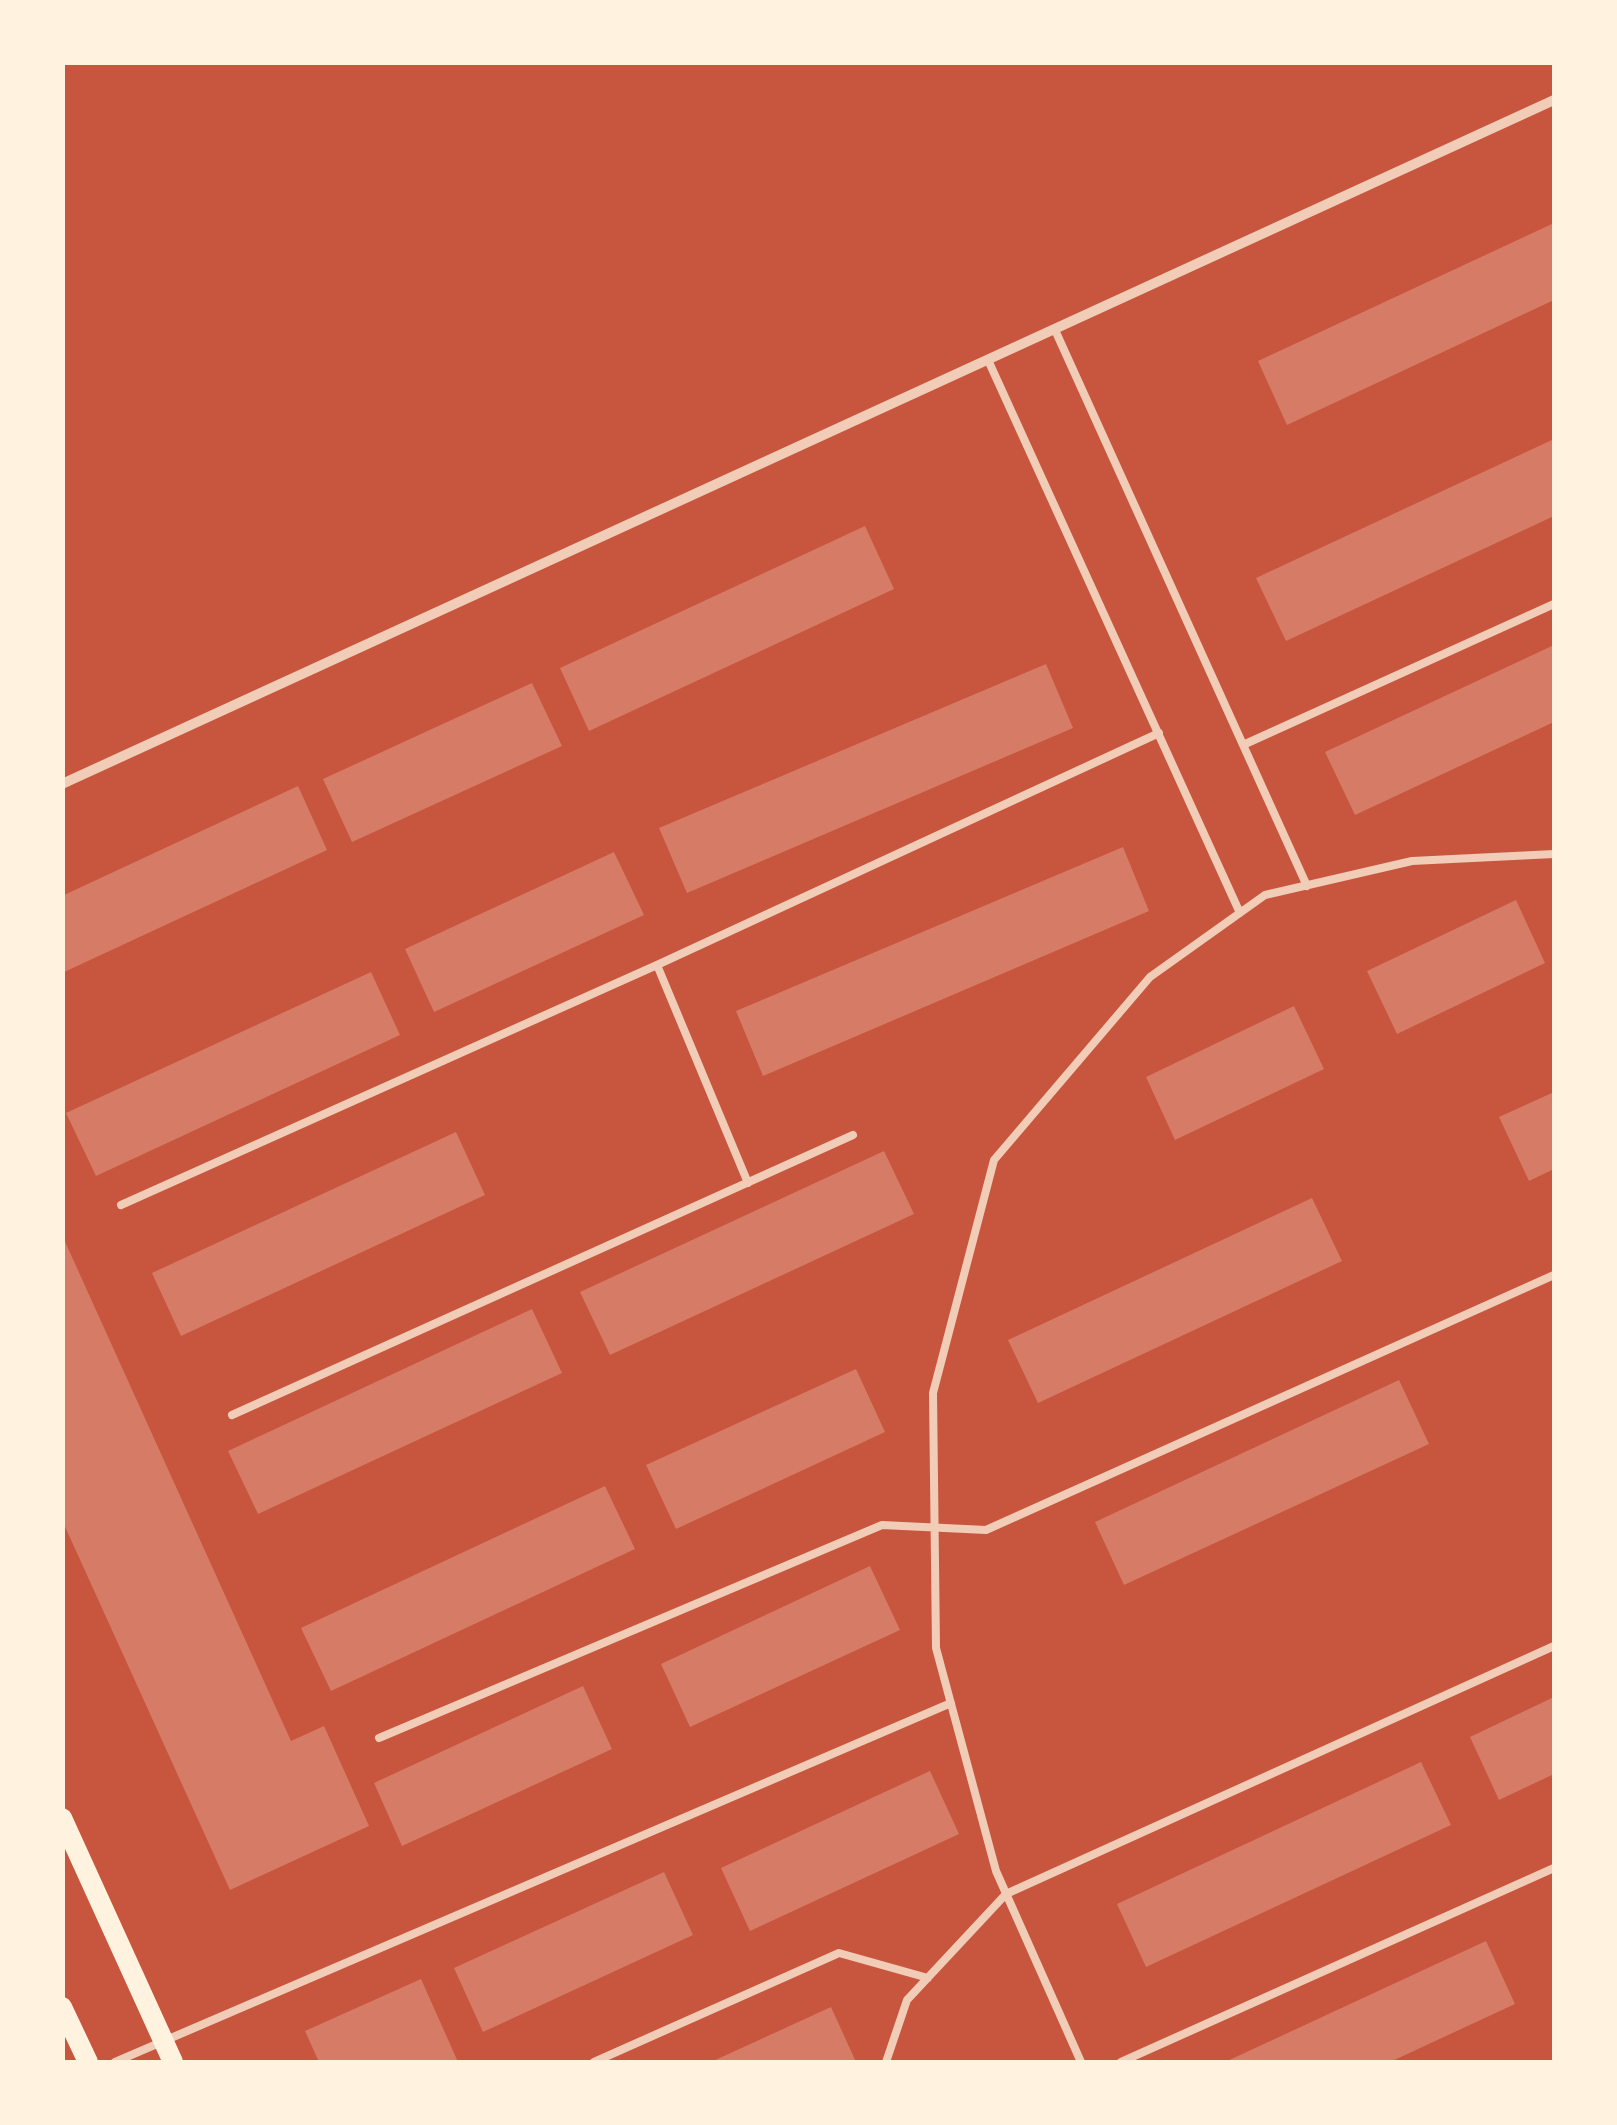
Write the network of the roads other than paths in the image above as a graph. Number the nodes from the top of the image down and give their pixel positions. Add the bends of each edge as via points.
1 (1554, 100) edge
2 (1055, 330) junction
3 (988, 360) junction
4 (1554, 604) edge
5 (1159, 733) junction
6 (1242, 745) junction
7 (62, 784) edge
8 (1554, 854) edge
9 (1306, 886) junction
10 (1240, 913) junction
11 (657, 965) junction
12 (853, 1135) dead end
13 (748, 1183) junction
14 (121, 1206) dead end
15 (1554, 1275) edge
16 (232, 1415) dead end
17 (934, 1528) junction
18 (1554, 1646) edge
19 (951, 1702) junction
20 (379, 1738) dead end
21 (62, 1818) edge
22 (1554, 1868) edge
23 (1006, 1894) junction
24 (928, 1978) junction
25 (62, 2007) edge
26 (164, 2042) junction
27 (88, 2062) edge
28 (115, 2062) edge
29 (173, 2062) edge
30 (594, 2062) edge
31 (886, 2062) edge
32 (1082, 2062) edge
33 (1122, 2062) edge

1 - 2 street
2 - 3 street
2 - 6 lane
3 - 5 lane
3 - 7 street
4 - 6 lane
5 - 10 lane
5 - 11 lane
6 - 9 lane
8 - 9 lane via 1412,861
9 - 10 lane via 1265,896
10 - 17 lane via 1150,977 994,1160 933,1393
11 - 13 lane
11 - 14 lane
12 - 13 lane
13 - 16 lane
15 - 17 lane via 986,1530
17 - 19 lane via 936,1648
17 - 20 lane via 882,1525
18 - 23 lane
19 - 23 lane
19 - 26 lane
21 - 26 main road
22 - 33 lane
23 - 24 lane
23 - 32 lane
24 - 30 lane via 839,1953
24 - 31 lane via 907,2000
25 - 27 main road
26 - 28 lane
26 - 29 main road

